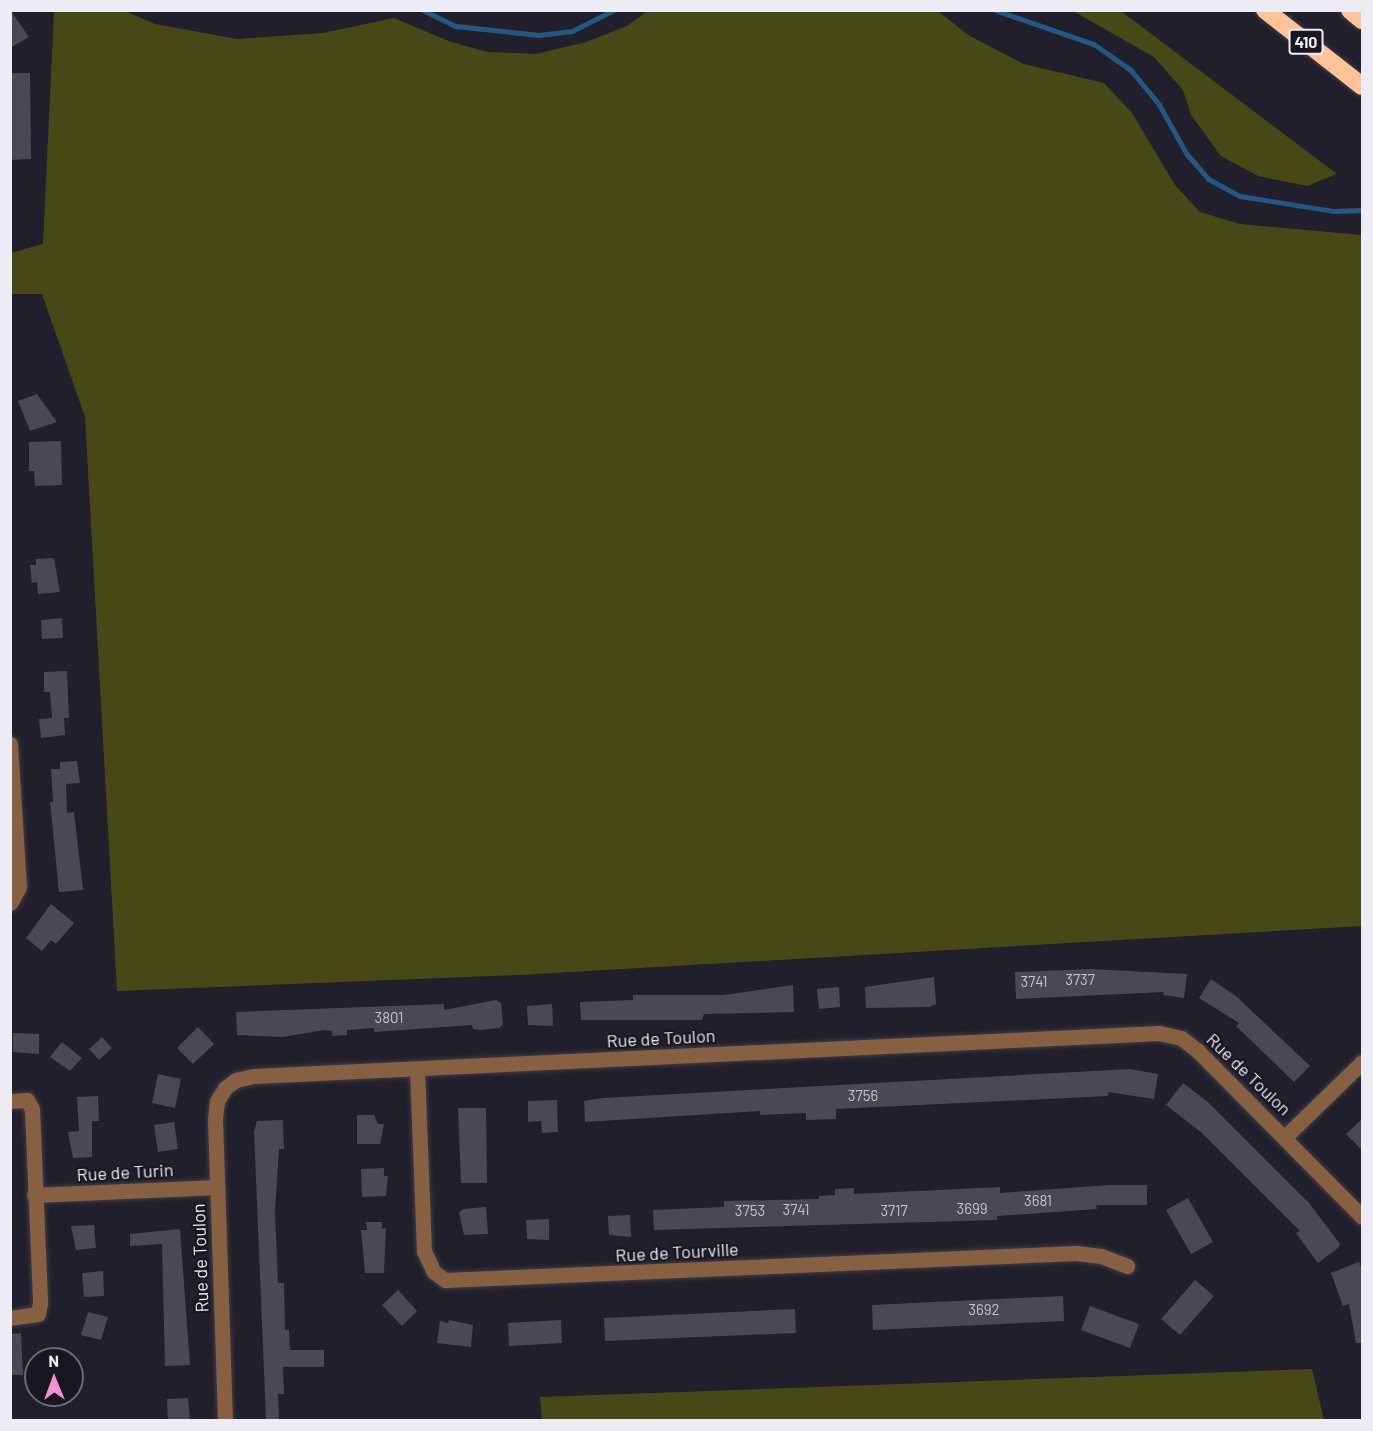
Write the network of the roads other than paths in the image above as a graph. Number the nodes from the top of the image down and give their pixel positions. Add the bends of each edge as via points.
1 (1264, 10) edge
2 (1350, 10) edge
3 (1362, 20) edge
4 (1362, 86) edge
5 (10, 744) edge
6 (10, 903) edge
7 (1362, 1062) edge
8 (417, 1069) junction
9 (10, 1101) edge
10 (1286, 1136) junction
11 (217, 1187) junction
12 (34, 1195) junction
13 (1362, 1217) edge
14 (1127, 1266) dead end
15 (10, 1318) edge
16 (225, 1420) edge

1 - 4 highway, 410
2 - 3 highway
5 - 6 street via 19,886
7 - 10 street
8 - 10 street, Rue de Toulon via 1159,1034 1181,1038 1198,1051
8 - 11 street, Rue de Toulon via 236,1080 217,1101
8 - 14 street, Rue de Tourville via 424,1251 434,1272 445,1280 1076,1253 1101,1256
9 - 12 street via 27,1100 32,1108
10 - 13 street, Rue de Toulon
11 - 12 street, Rue de Turin
11 - 16 street, Rue de Toulon
12 - 15 street via 38,1314

